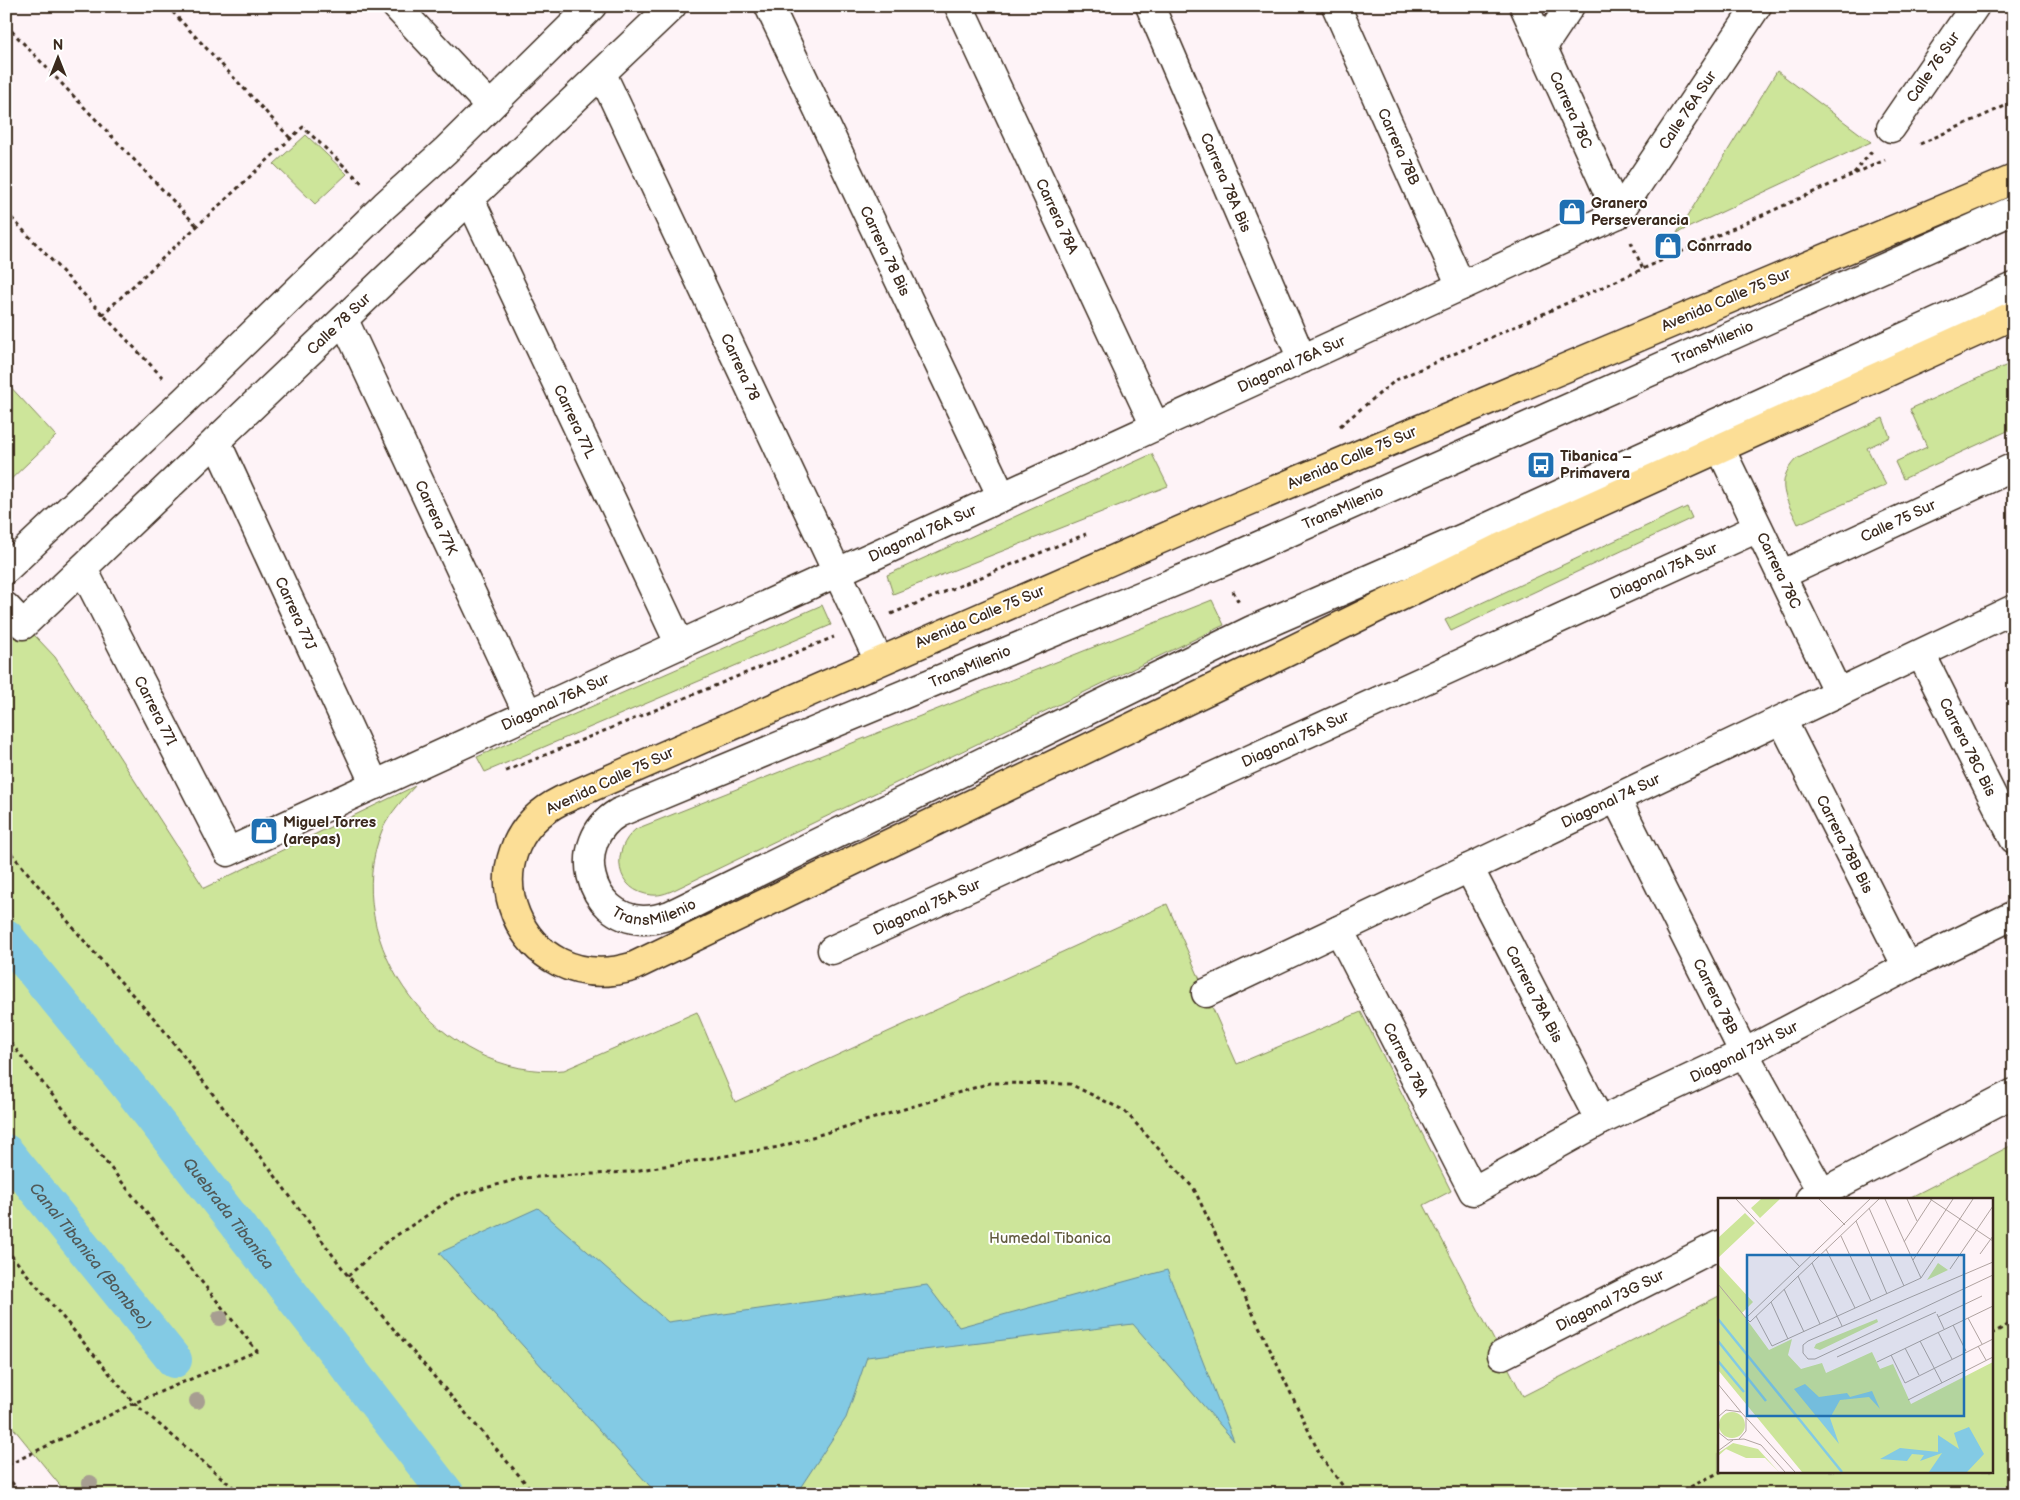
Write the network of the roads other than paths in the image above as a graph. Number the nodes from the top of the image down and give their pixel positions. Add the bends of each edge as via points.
1 (396, 6) edge
2 (592, 6) edge
3 (672, 6) edge
4 (768, 6) edge
5 (958, 6) edge
6 (1150, 6) edge
7 (1336, 6) edge
8 (1524, 6) edge
9 (1570, 6) edge
10 (1757, 6) edge
11 (1975, 6) edge
12 (1542, 48) junction
13 (602, 74) junction
14 (490, 106) junction
15 (1891, 128) dead end
16 (2014, 179) edge
17 (470, 199) junction
18 (2014, 210) edge
19 (1618, 214) junction
20 (1461, 286) junction
21 (2014, 287) edge
22 (2014, 315) edge
23 (344, 320) junction
24 (1302, 359) junction
25 (1155, 426) junction
26 (216, 441) junction
27 (1720, 448) junction
28 (2014, 467) edge
29 (1002, 497) junction
30 (1758, 528) junction
31 (6, 569) edge
32 (83, 569) junction
33 (838, 572) junction
34 (1781, 575) junction
35 (6, 607) edge
36 (2014, 609) edge
37 (680, 645) junction
38 (1921, 654) junction
39 (879, 661) junction
40 (1838, 693) junction
41 (528, 714) junction
42 (1782, 720) junction
43 (375, 785) junction
44 (1616, 798) junction
45 (2014, 839) edge
46 (228, 852) joint
47 (1469, 868) junction
48 (2014, 915) edge
49 (1339, 930) junction
50 (832, 950) dead end
51 (1907, 967) junction
52 (1206, 994) dead end
53 (1744, 1053) junction
54 (2014, 1093) edge
55 (1600, 1121) junction
56 (1473, 1191) joint
57 (1816, 1196) edge
58 (1718, 1246) edge
59 (1502, 1355) dead end

1 - 14 street
2 - 14 street
3 - 13 street, Calle 78 Sur
4 - 29 street, Carrera 78 Bis
5 - 25 street, Carrera 78A
6 - 24 street, Carrera 78A Bis
7 - 20 street, Carrera 78B
8 - 12 street, Carrera 78C
9 - 12 street
10 - 19 street, Calle 76A Sur
11 - 15 street, Calle 76 Sur
12 - 19 street, Carrera 78C
13 - 17 street, Calle 78 Sur
13 - 33 street, Carrera 78
14 - 31 street
16 - 39 main road, Avenida Calle 75 Sur via 1218,514
17 - 23 street, Calle 78 Sur
17 - 37 street, Carrera 77L
18 - 21 street, TransMilenio via 1220,563 618,813 599,829 591,846 589,864 593,883 617,912 643,920 670,915 1252,630 1486,528
19 - 20 street, Diagonal 76A Sur
20 - 24 street, Diagonal 76A Sur
22 - 27 main road, Avenida Calle 75 Sur
23 - 26 street, Calle 78 Sur
23 - 41 street, Carrera 77K
24 - 25 street, Diagonal 76A Sur
25 - 29 street, Diagonal 76A Sur
26 - 32 street, Calle 78 Sur
26 - 43 street, Carrera 77J
27 - 30 street, Carrera 78C
27 - 39 main road, Avenida Calle 75 Sur via 1497,549 632,967 596,972 568,967 546,955 524,932 512,903 509,879 512,861 525,832 545,810
28 - 34 street, Calle 75 Sur
29 - 33 street, Diagonal 76A Sur
30 - 34 street, Carrera 78C
30 - 50 street, Diagonal 75A Sur
32 - 35 street, Calle 78 Sur via 23,625
32 - 46 street, Carrera 77I
33 - 37 street, Diagonal 76A Sur
33 - 39 street, Carrera 78
34 - 40 street, Carrera 78C
36 - 38 street, Diagonal 74 Sur
37 - 41 street, Diagonal 76A Sur
38 - 40 street, Diagonal 74 Sur
38 - 45 street, Carrera 78C Bis
40 - 42 street, Diagonal 74 Sur
41 - 43 street, Diagonal 76A Sur
42 - 44 street, Diagonal 74 Sur
42 - 51 street, Carrera 78B Bis
43 - 46 street, Diagonal 76A Sur
44 - 47 street, Diagonal 74 Sur
44 - 53 street, Carrera 78B
47 - 49 street, Diagonal 74 Sur
47 - 55 street, Carrera 78A Bis
48 - 51 street, Diagonal 73H Sur
49 - 52 street, Diagonal 74 Sur
49 - 56 street, Carrera 78A
51 - 53 street, Diagonal 73H Sur
53 - 55 street, Diagonal 73H Sur
53 - 57 street, Carrera 78B
54 - 57 street
55 - 56 street, Diagonal 73H Sur
58 - 59 street, Diagonal 73G Sur

